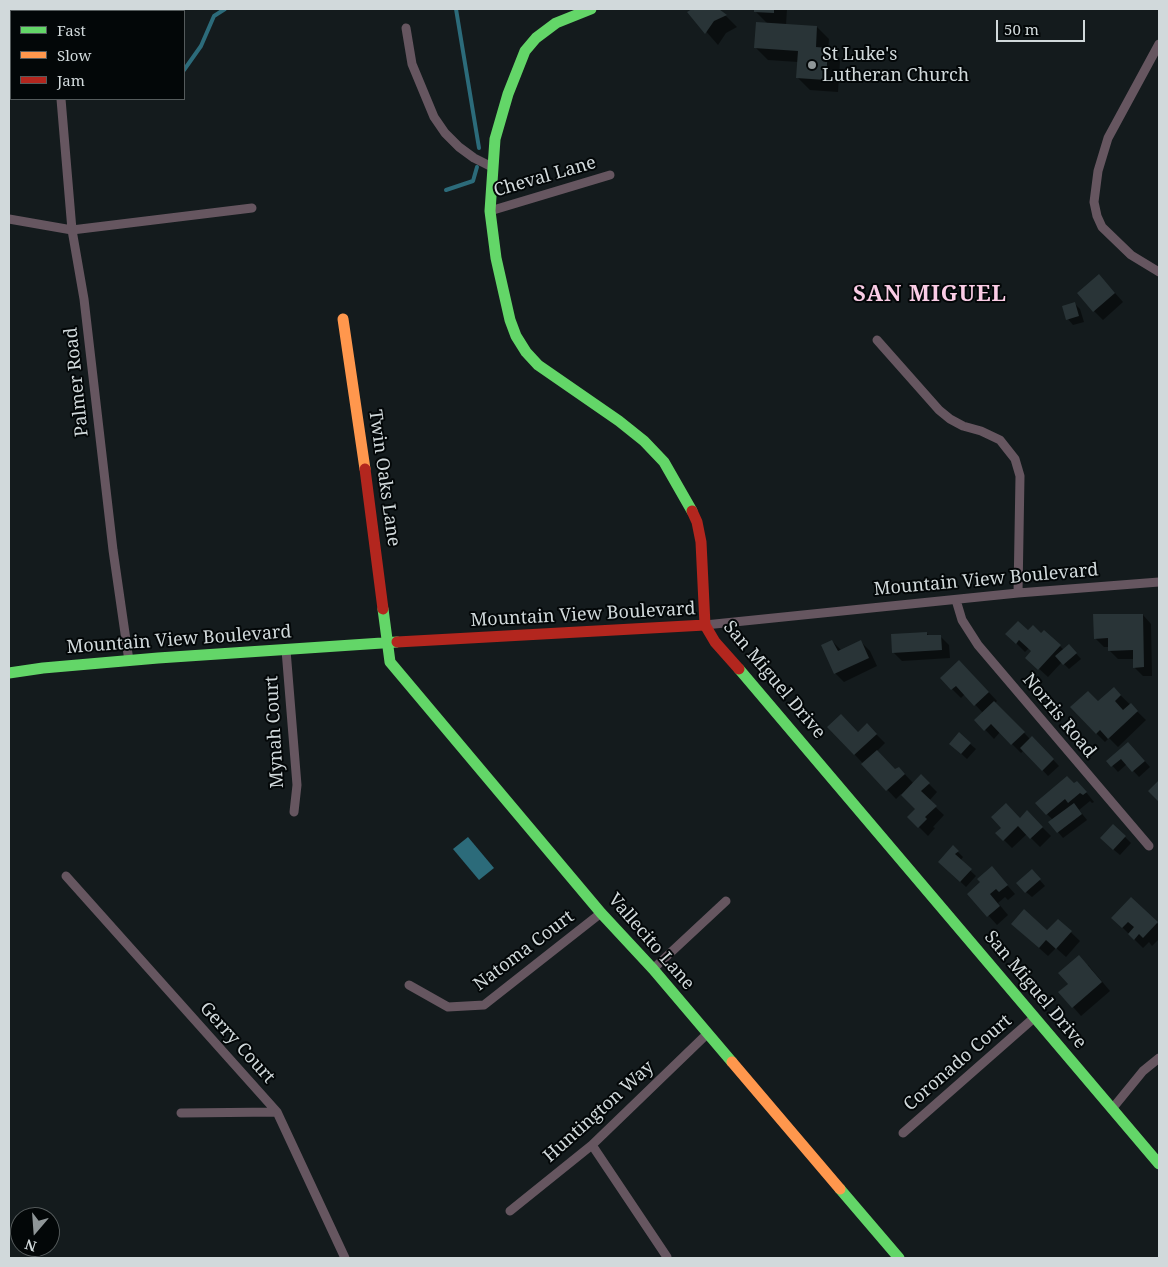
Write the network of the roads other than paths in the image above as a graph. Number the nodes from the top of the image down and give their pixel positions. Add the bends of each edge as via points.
1 (590, 9) edge
2 (406, 28) dead end
3 (1159, 44) edge
4 (61, 100) edge
5 (492, 167) junction
6 (610, 176) dead end
7 (252, 208) dead end
8 (490, 211) junction
9 (9, 219) edge
10 (72, 230) junction
11 (1159, 272) edge
12 (342, 319) dead end
13 (877, 340) dead end
14 (1159, 582) edge
15 (1018, 593) junction
16 (956, 600) junction
17 (705, 625) junction
18 (387, 643) junction
19 (286, 650) junction
20 (129, 660) junction
21 (9, 673) edge
22 (294, 812) dead end
23 (1149, 846) dead end
24 (66, 876) dead end
25 (726, 901) dead end
26 (601, 913) junction
27 (653, 969) junction
28 (409, 985) dead end
29 (1035, 1017) junction
30 (707, 1034) junction
31 (1159, 1058) edge
32 (1112, 1109) junction
33 (180, 1112) dead end
34 (277, 1112) junction
35 (903, 1133) dead end
36 (592, 1145) junction
37 (1159, 1164) edge
38 (510, 1211) dead end
39 (667, 1257) dead end
40 (345, 1258) edge
41 (899, 1258) edge

1 - 5 street, San Miguel Drive via 546,29 525,51 500,119
2 - 5 street via 412,64 434,117 459,147
3 - 11 street via 1108,138 1098,171 1094,202 1102,227 1131,255
4 - 10 street, Palmer Road
5 - 8 street, San Miguel Drive
6 - 8 street, Cheval Lane
7 - 10 street
8 - 17 street, San Miguel Drive via 496,258 510,320 526,352 538,365 644,441 664,462 688,502 701,542
9 - 10 street
10 - 20 street, Palmer Road via 84,300
12 - 18 street, Twin Oaks Lane via 370,500
13 - 15 street via 939,410 963,426 1000,440 1015,459 1020,476
14 - 15 street, Mountain View Boulevard
15 - 16 street, Mountain View Boulevard
16 - 17 street, Mountain View Boulevard
16 - 23 street, Norris Road via 962,620 978,646
17 - 18 street, Mountain View Boulevard
17 - 29 street, San Miguel Drive via 715,642
18 - 19 street, Mountain View Boulevard
18 - 26 street, Vallecito Lane via 390,662
19 - 20 street, Mountain View Boulevard
19 - 22 street, Mynah Court via 297,785
20 - 21 street, Mountain View Boulevard
24 - 34 street, Gerry Court
25 - 27 street
26 - 27 street, Vallecito Lane
26 - 28 street, Natoma Court via 484,1005 448,1007
27 - 30 street, Vallecito Lane
29 - 32 street, San Miguel Drive
29 - 35 street, Coronado Court
30 - 36 street, Huntington Way
30 - 41 street, Vallecito Lane
31 - 32 street via 1143,1071
32 - 37 street, San Miguel Drive
33 - 34 street
34 - 40 street, Gerry Court
36 - 38 street, Huntington Way
36 - 39 street

